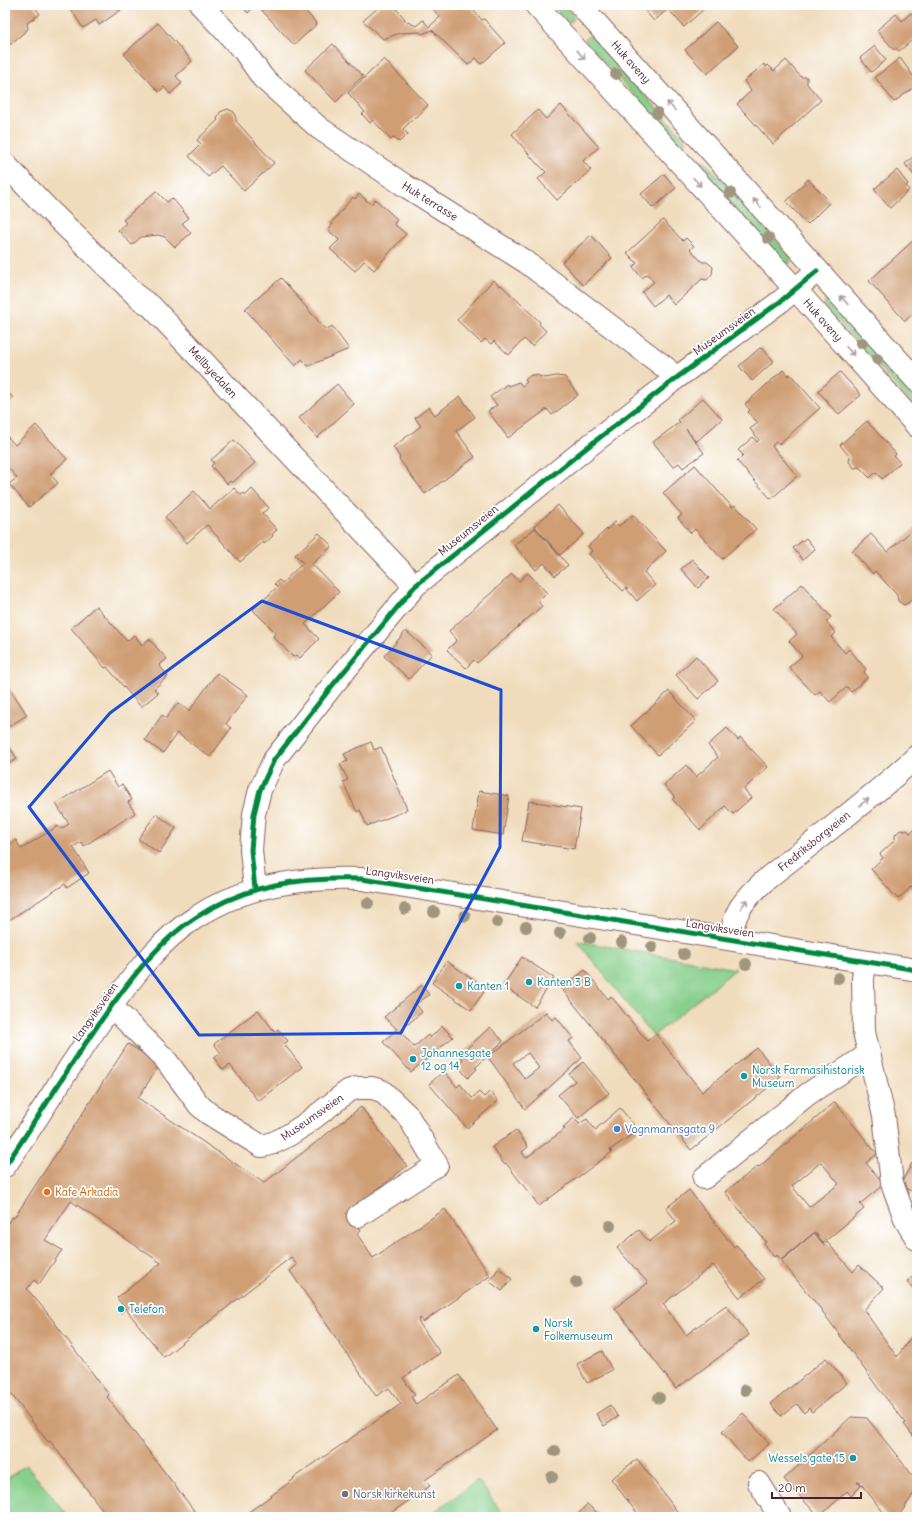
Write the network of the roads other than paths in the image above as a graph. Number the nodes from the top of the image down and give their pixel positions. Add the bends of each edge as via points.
1 (201, 5) edge
2 (536, 5) edge
3 (586, 11) edge
4 (567, 39) junction
5 (703, 142) junction
6 (679, 162) junction
7 (5, 164) edge
8 (817, 271) junction
9 (796, 290) junction
10 (675, 379) junction
11 (917, 381) edge
12 (917, 426) edge
13 (415, 586) junction
14 (917, 756) edge
15 (255, 889) junction
16 (730, 939) junction
17 (865, 962) junction
18 (917, 970) edge
19 (111, 1006) junction
20 (869, 1054) junction
21 (7, 1156) edge
22 (704, 1178) dead end
23 (358, 1216) dead end
24 (917, 1239) edge
25 (759, 1483) dead end
26 (780, 1517) edge

1 - 10 street, Huk terrasse via 244,51 263,78 319,128 526,262 666,368
2 - 4 street, Huk aveny
3 - 4 street, Huk aveny
5 -> 3 street, Huk aveny
4 -> 6 street, Huk aveny
5 - 6 street
8 -> 5 street, Huk aveny
6 -> 9 street, Huk aveny
7 - 13 street, Mellbyedalen via 139,298 151,306
8 - 9 street, Museumsveien
11 -> 8 street, Huk aveny
9 - 10 street, Museumsveien
9 -> 12 street, Huk aveny
10 - 13 street, Museumsveien
13 - 15 street, Museumsveien via 274,760 260,790 254,814 251,850
16 -> 14 street, Fredriksborgveien via 734,919 750,895 893,779
15 - 16 street, Langviksveien via 305,879 362,879
15 - 19 street, Langviksveien via 194,918 171,936 146,962
16 - 17 street, Langviksveien
17 - 18 street, Langviksveien
17 - 20 street via 863,1010
19 - 21 street, Langviksveien
19 - 23 street, Museumsveien via 166,1058 199,1105 261,1146 274,1143 292,1132 348,1091 357,1088 382,1091 408,1116 437,1165
20 - 22 street via 808,1094
20 - 24 street via 884,1116 892,1183 906,1221
25 - 26 street

